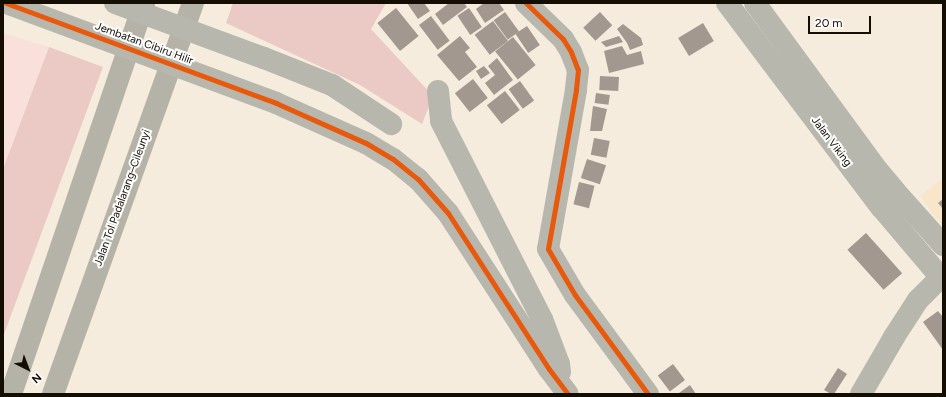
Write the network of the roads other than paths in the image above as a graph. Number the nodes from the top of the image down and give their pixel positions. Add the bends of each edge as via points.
1 (6, 3) edge
2 (115, 3) edge
3 (144, 3) edge
4 (193, 3) edge
5 (526, 3) edge
6 (727, 3) edge
7 (755, 3) edge
8 (438, 91) dead end
9 (391, 124) dead end
10 (943, 246) edge
11 (942, 278) edge
12 (564, 389) edge
13 (11, 394) edge
14 (53, 394) edge
15 (648, 394) edge
16 (861, 394) edge

1 - 12 street, Jembatan Cibiru Hilir, bridge via 276,103 366,143 393,159 418,179 448,213
2 - 9 street, bridge via 332,85
3 - 13 highway
4 - 14 highway, Jalan Tol Padalarang–Cileunyi
5 - 15 street via 563,39 578,70 548,249 575,295
6 - 11 street, Jalan Viking via 848,164
7 - 10 street, Jalan Viking via 876,167
8 - 12 street via 441,121 542,319 559,364
11 - 16 street via 918,300

